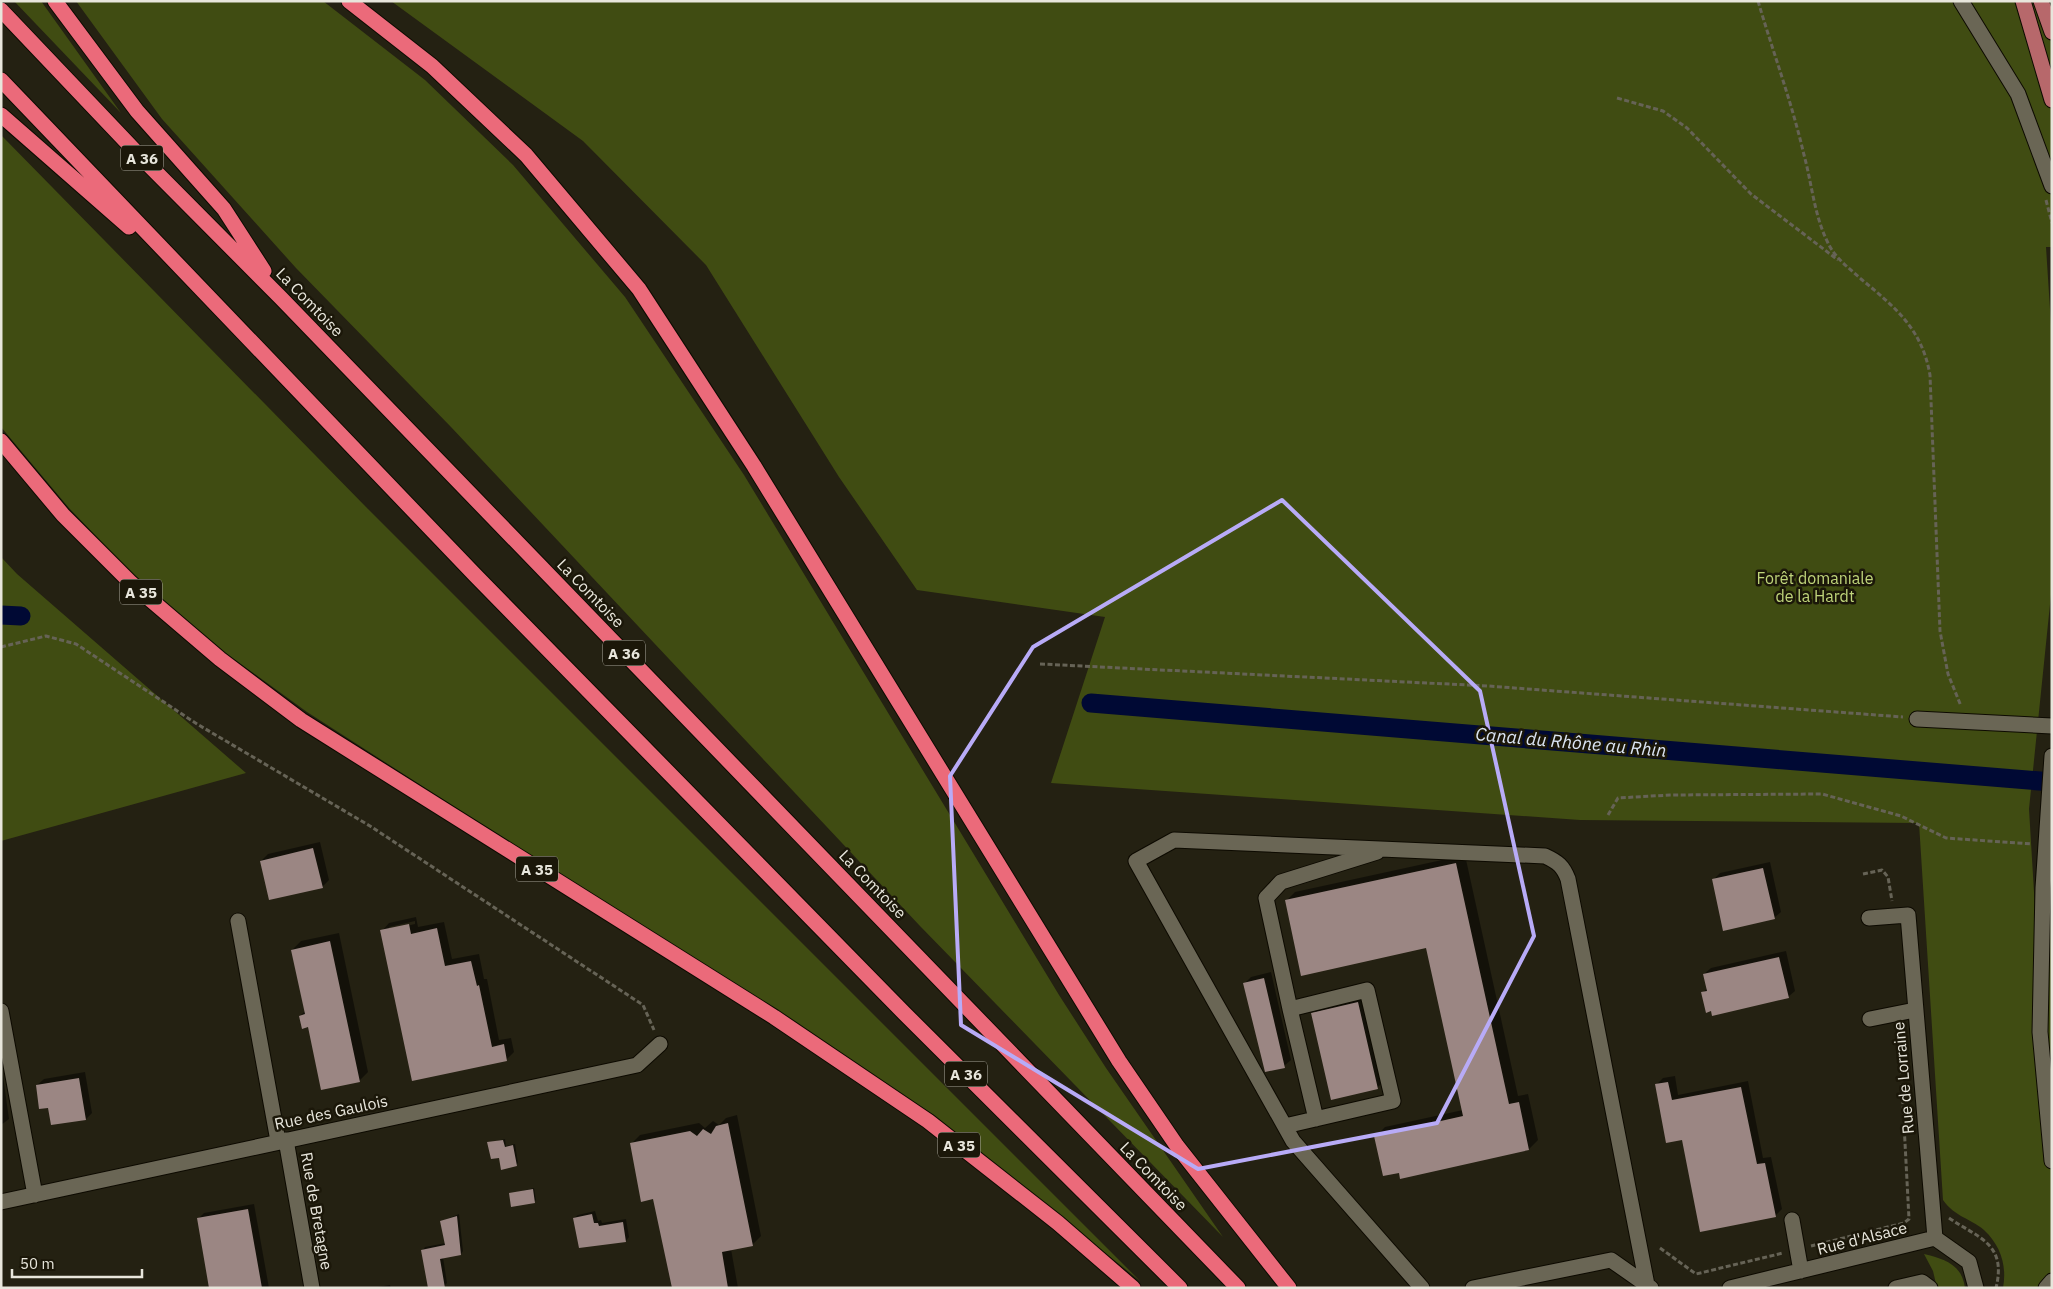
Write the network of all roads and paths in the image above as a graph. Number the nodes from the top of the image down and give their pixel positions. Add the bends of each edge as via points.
1 (55, 1) edge
2 (349, 1) edge
3 (1758, 1) edge
4 (1961, 1) edge
5 (2023, 1) edge
6 (2041, 1) edge
7 (1, 10) edge
8 (2052, 32) edge
9 (1, 80) edge
10 (1616, 98) dead end
11 (2052, 100) edge
12 (1, 115) edge
13 (2052, 186) edge
14 (1843, 263) junction
15 (196, 285) junction
16 (282, 298) junction
17 (1, 441) edge
18 (1, 647) edge
19 (1040, 664) dead end
20 (1917, 718) joint
21 (1970, 722) junction
22 (2052, 726) edge
23 (2051, 761) edge
24 (1608, 814) dead end
25 (2046, 845) junction
26 (1387, 849) junction
27 (1863, 874) dead end
28 (1900, 916) junction
29 (1869, 918) dead end
30 (238, 921) dead end
31 (1290, 1009) junction
32 (1915, 1010) junction
33 (1, 1011) edge
34 (1898, 1014) junction
35 (1870, 1019) dead end
36 (660, 1044) joint
37 (1316, 1119) junction
38 (1285, 1126) junction
39 (282, 1141) junction
40 (2052, 1161) edge
41 (35, 1195) junction
42 (1, 1202) edge
43 (1931, 1206) junction
44 (1908, 1207) junction
45 (1792, 1220) dead end
46 (1935, 1238) junction
47 (1660, 1248) dead end
48 (1797, 1249) junction
49 (1801, 1271) junction
50 (2052, 1281) edge
51 (1649, 1286) edge
52 (312, 1288) edge
53 (1133, 1288) edge
54 (1180, 1288) edge
55 (1238, 1288) edge
56 (1289, 1288) edge
57 (1422, 1288) edge
58 (1473, 1288) edge
59 (1730, 1288) edge
60 (1896, 1288) edge
61 (1930, 1288) edge
62 (1976, 1288) edge
63 (1996, 1288) edge
64 (2046, 1288) edge

1 - 16 highway via 137,111 224,209
2 - 56 highway via 432,66 526,155 639,289 754,466 1119,1062 1177,1146
3 - 14 path via 1804,154 1818,219 1828,244
4 - 13 street via 2018,94
5 - 11 main road
6 - 8 main road
7 - 16 highway, La Comtoise / A 36 via 136,152
9 - 15 highway, A 36
10 - 14 path via 1663,111 1687,128 1752,194
12 - 15 highway
14 - 21 path via 1907,321 1916,332 1928,363 1940,631 1948,674
15 - 54 highway, A 36 via 904,1013
16 - 55 highway, La Comtoise / A 36
17 - 53 highway, A 35 via 64,515 131,584 220,659 301,720 774,1017 928,1121 1058,1223
18 - 36 path via 46,636 76,644 197,724 370,826 643,1005
19 - 20 path via 1488,686
20 - 21 street
21 - 22 street
23 - 25 street
24 - 25 path via 1618,798 1822,794 1901,816 1946,838
25 - 40 street via 2040,1032
26 - 31 street via 1281,882 1266,898
26 - 38 street via 1174,840 1136,861
26 - 51 street via 1545,856 1563,867
27 - 28 path via 1882,870 1888,877
28 - 29 street
28 - 32 street, Rue de Lorraine
30 - 39 street, Rue de Bretagne
31 - 37 street
31 - 37 street via 1367,990 1370,1000 1393,1101
32 - 34 street
32 - 43 street, Rue de Lorraine
33 - 41 street
34 - 35 street
34 - 44 path
36 - 39 street, Rue des Gaulois via 637,1066
37 - 38 street
38 - 57 street via 1293,1140
39 - 41 street, Rue des Gaulois
39 - 52 street, Rue de Bretagne
41 - 42 street, Rue des Gaulois
43 - 44 path
43 - 46 street, Rue de Lorraine
43 - 63 path via 1942,1206 1949,1218 1982,1237 1992,1248 2000,1274
44 - 48 path via 1909,1219 1904,1223
45 - 48 street
46 - 49 street, Rue d'Alsace
46 - 62 street via 1969,1262
47 - 48 path via 1696,1274
48 - 49 street
49 - 59 street, Rue d'Alsace
50 - 64 street
51 - 58 street via 1611,1260
60 - 61 street via 1922,1282

